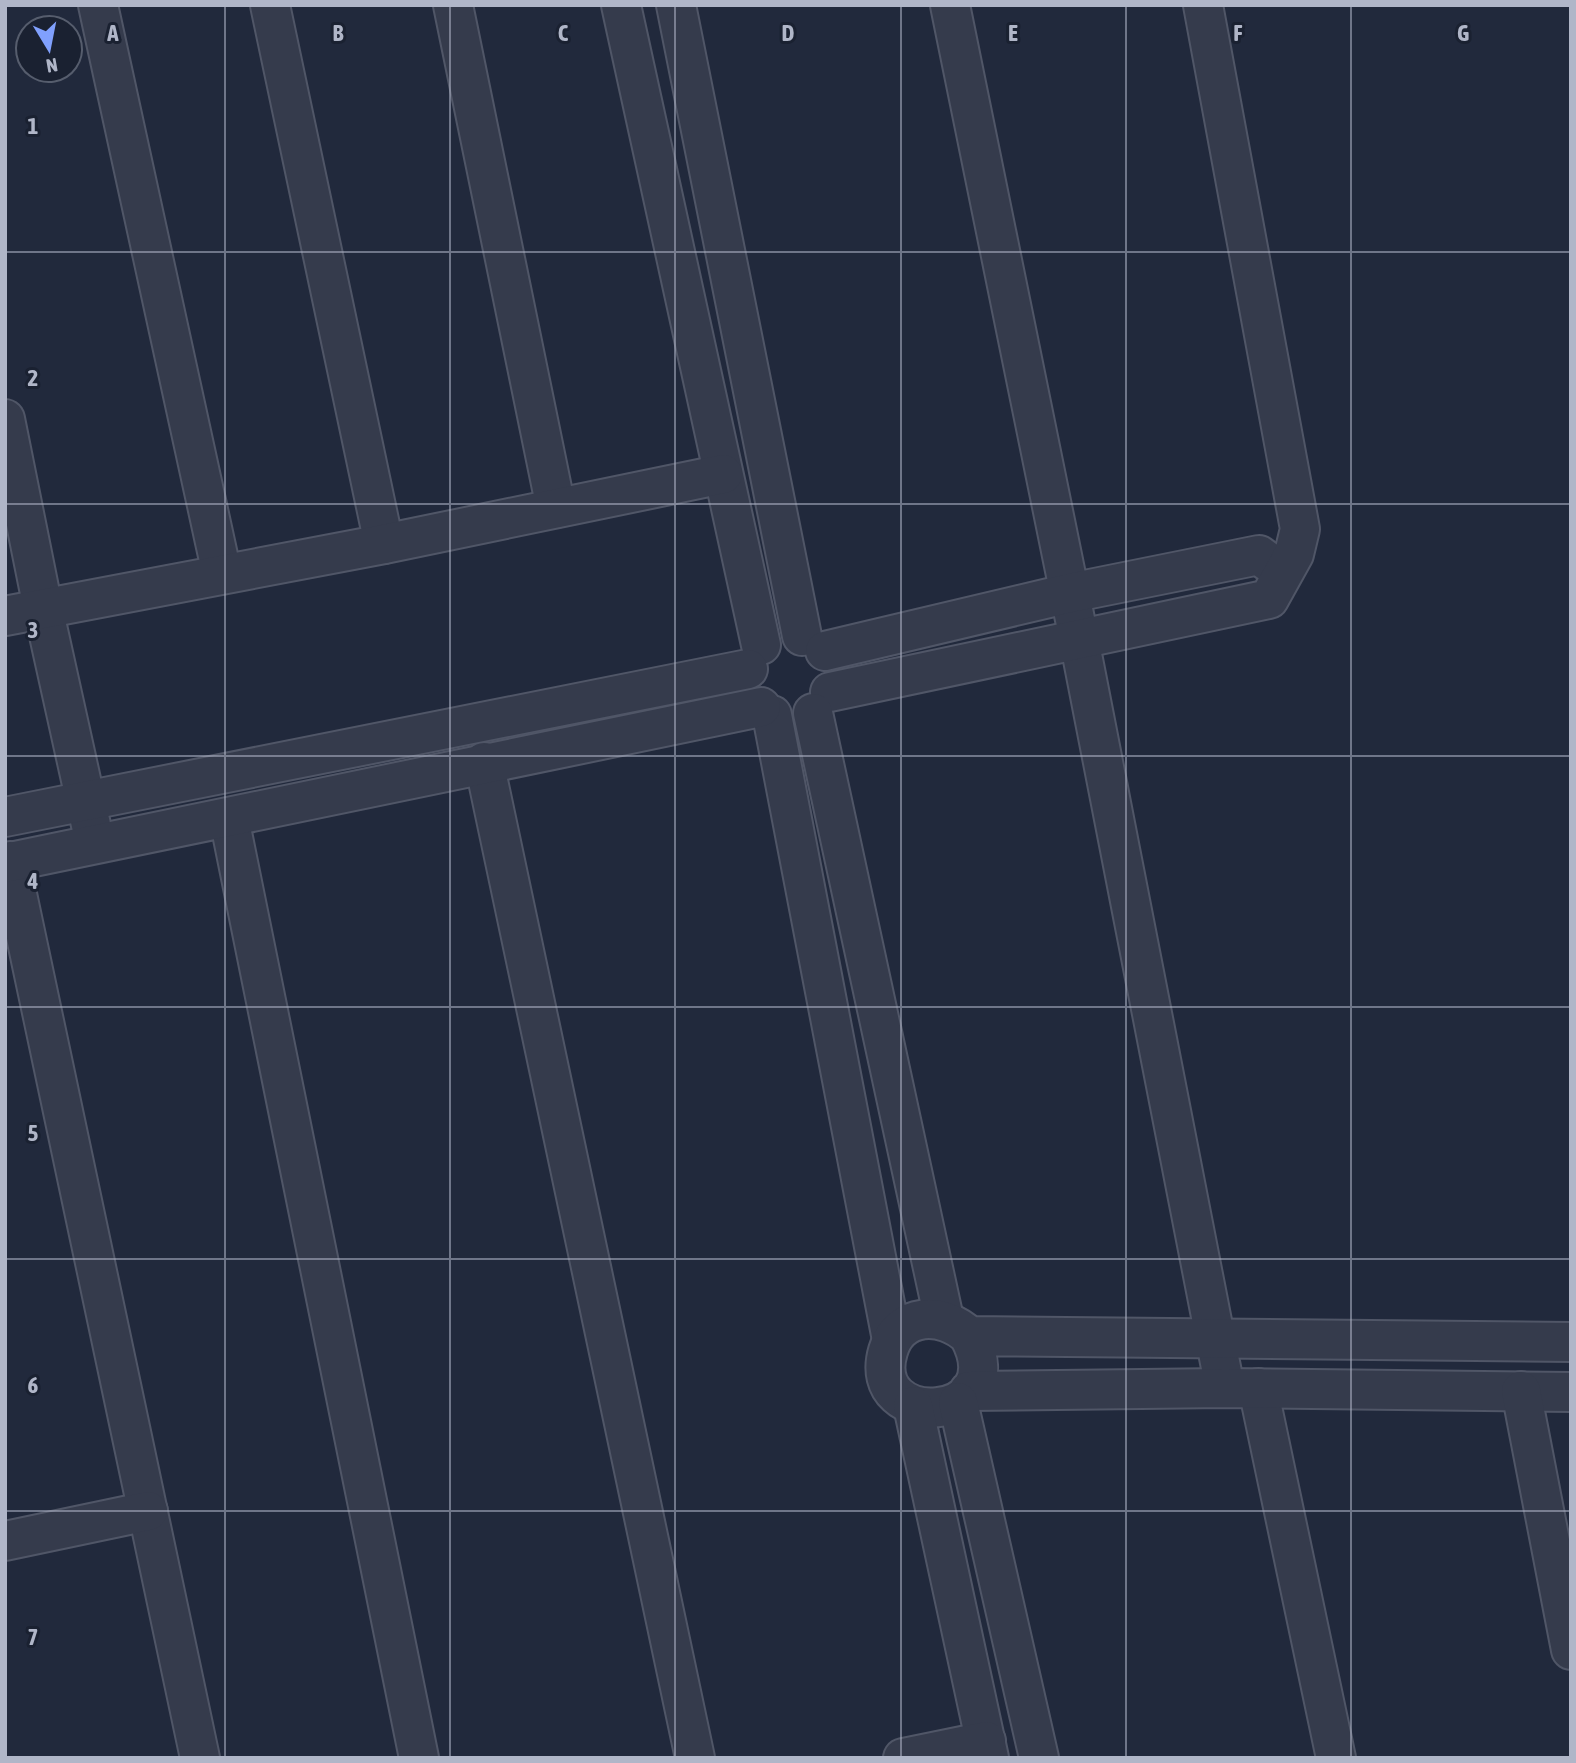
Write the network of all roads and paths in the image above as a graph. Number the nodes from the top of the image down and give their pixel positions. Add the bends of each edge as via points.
1 (98, 5) edge
2 (270, 5) edge
3 (453, 5) edge
4 (621, 5) edge
5 (676, 5) edge
6 (950, 5) edge
7 (1203, 5) edge
8 (5, 419) edge
9 (723, 474) junction
10 (556, 508) junction
11 (384, 544) junction
12 (1282, 572) junction
13 (222, 574) junction
14 (1070, 593) junction
15 (43, 608) junction
16 (5, 616) edge
17 (1079, 639) junction
18 (813, 643) junction
19 (755, 657) junction
20 (821, 702) junction
21 (766, 711) junction
22 (484, 762) junction
23 (86, 800) junction
24 (5, 817) edge
25 (229, 818) junction
26 (95, 845) junction
27 (8, 862) edge
28 (956, 1328) junction
29 (1216, 1338) junction
30 (892, 1340) junction
31 (1571, 1342) edge
32 (1242, 1388) junction
33 (1521, 1391) junction
34 (1571, 1392) edge
35 (963, 1396) junction
36 (913, 1406) junction
37 (148, 1511) junction
38 (5, 1541) edge
39 (1571, 1650) edge
40 (987, 1749) edge
41 (200, 1758) edge
42 (419, 1758) edge
43 (695, 1758) edge
44 (903, 1758) edge
45 (1039, 1758) edge
46 (1336, 1758) edge

1 - 13 street
2 - 11 street
3 - 10 street
4 - 9 street
5 - 18 street
6 - 14 street
7 - 12 street via 1300,529 1299,542
8 - 15 street
9 - 10 street
9 - 19 street
10 - 11 street
11 - 13 street
12 - 14 street via 1259,555
12 - 17 street via 1269,599
13 - 15 street
14 - 17 street
14 - 18 street
15 - 16 street
15 - 23 street
17 - 20 street
17 - 29 street
18 - 19 street via 774,637
18 - 20 street via 833,678
19 - 21 street via 752,696
19 - 23 street
20 - 21 street via 786,719
20 - 28 street
21 - 22 street
21 - 30 street
22 - 25 street
22 - 43 street
23 - 24 street
23 - 26 street
25 - 26 street
25 - 42 street
26 - 27 street
27 - 37 street
28 - 29 street
28 - 30 street via 915,1321
28 - 35 street via 978,1364 976,1378
29 - 31 street
29 - 32 street
30 - 36 street via 886,1370 890,1385
32 - 33 street
32 - 35 street
32 - 46 street
33 - 34 street
33 - 39 street
35 - 36 street via 944,1409
35 - 45 street
36 - 40 street
37 - 38 street
37 - 41 street
40 - 44 street

